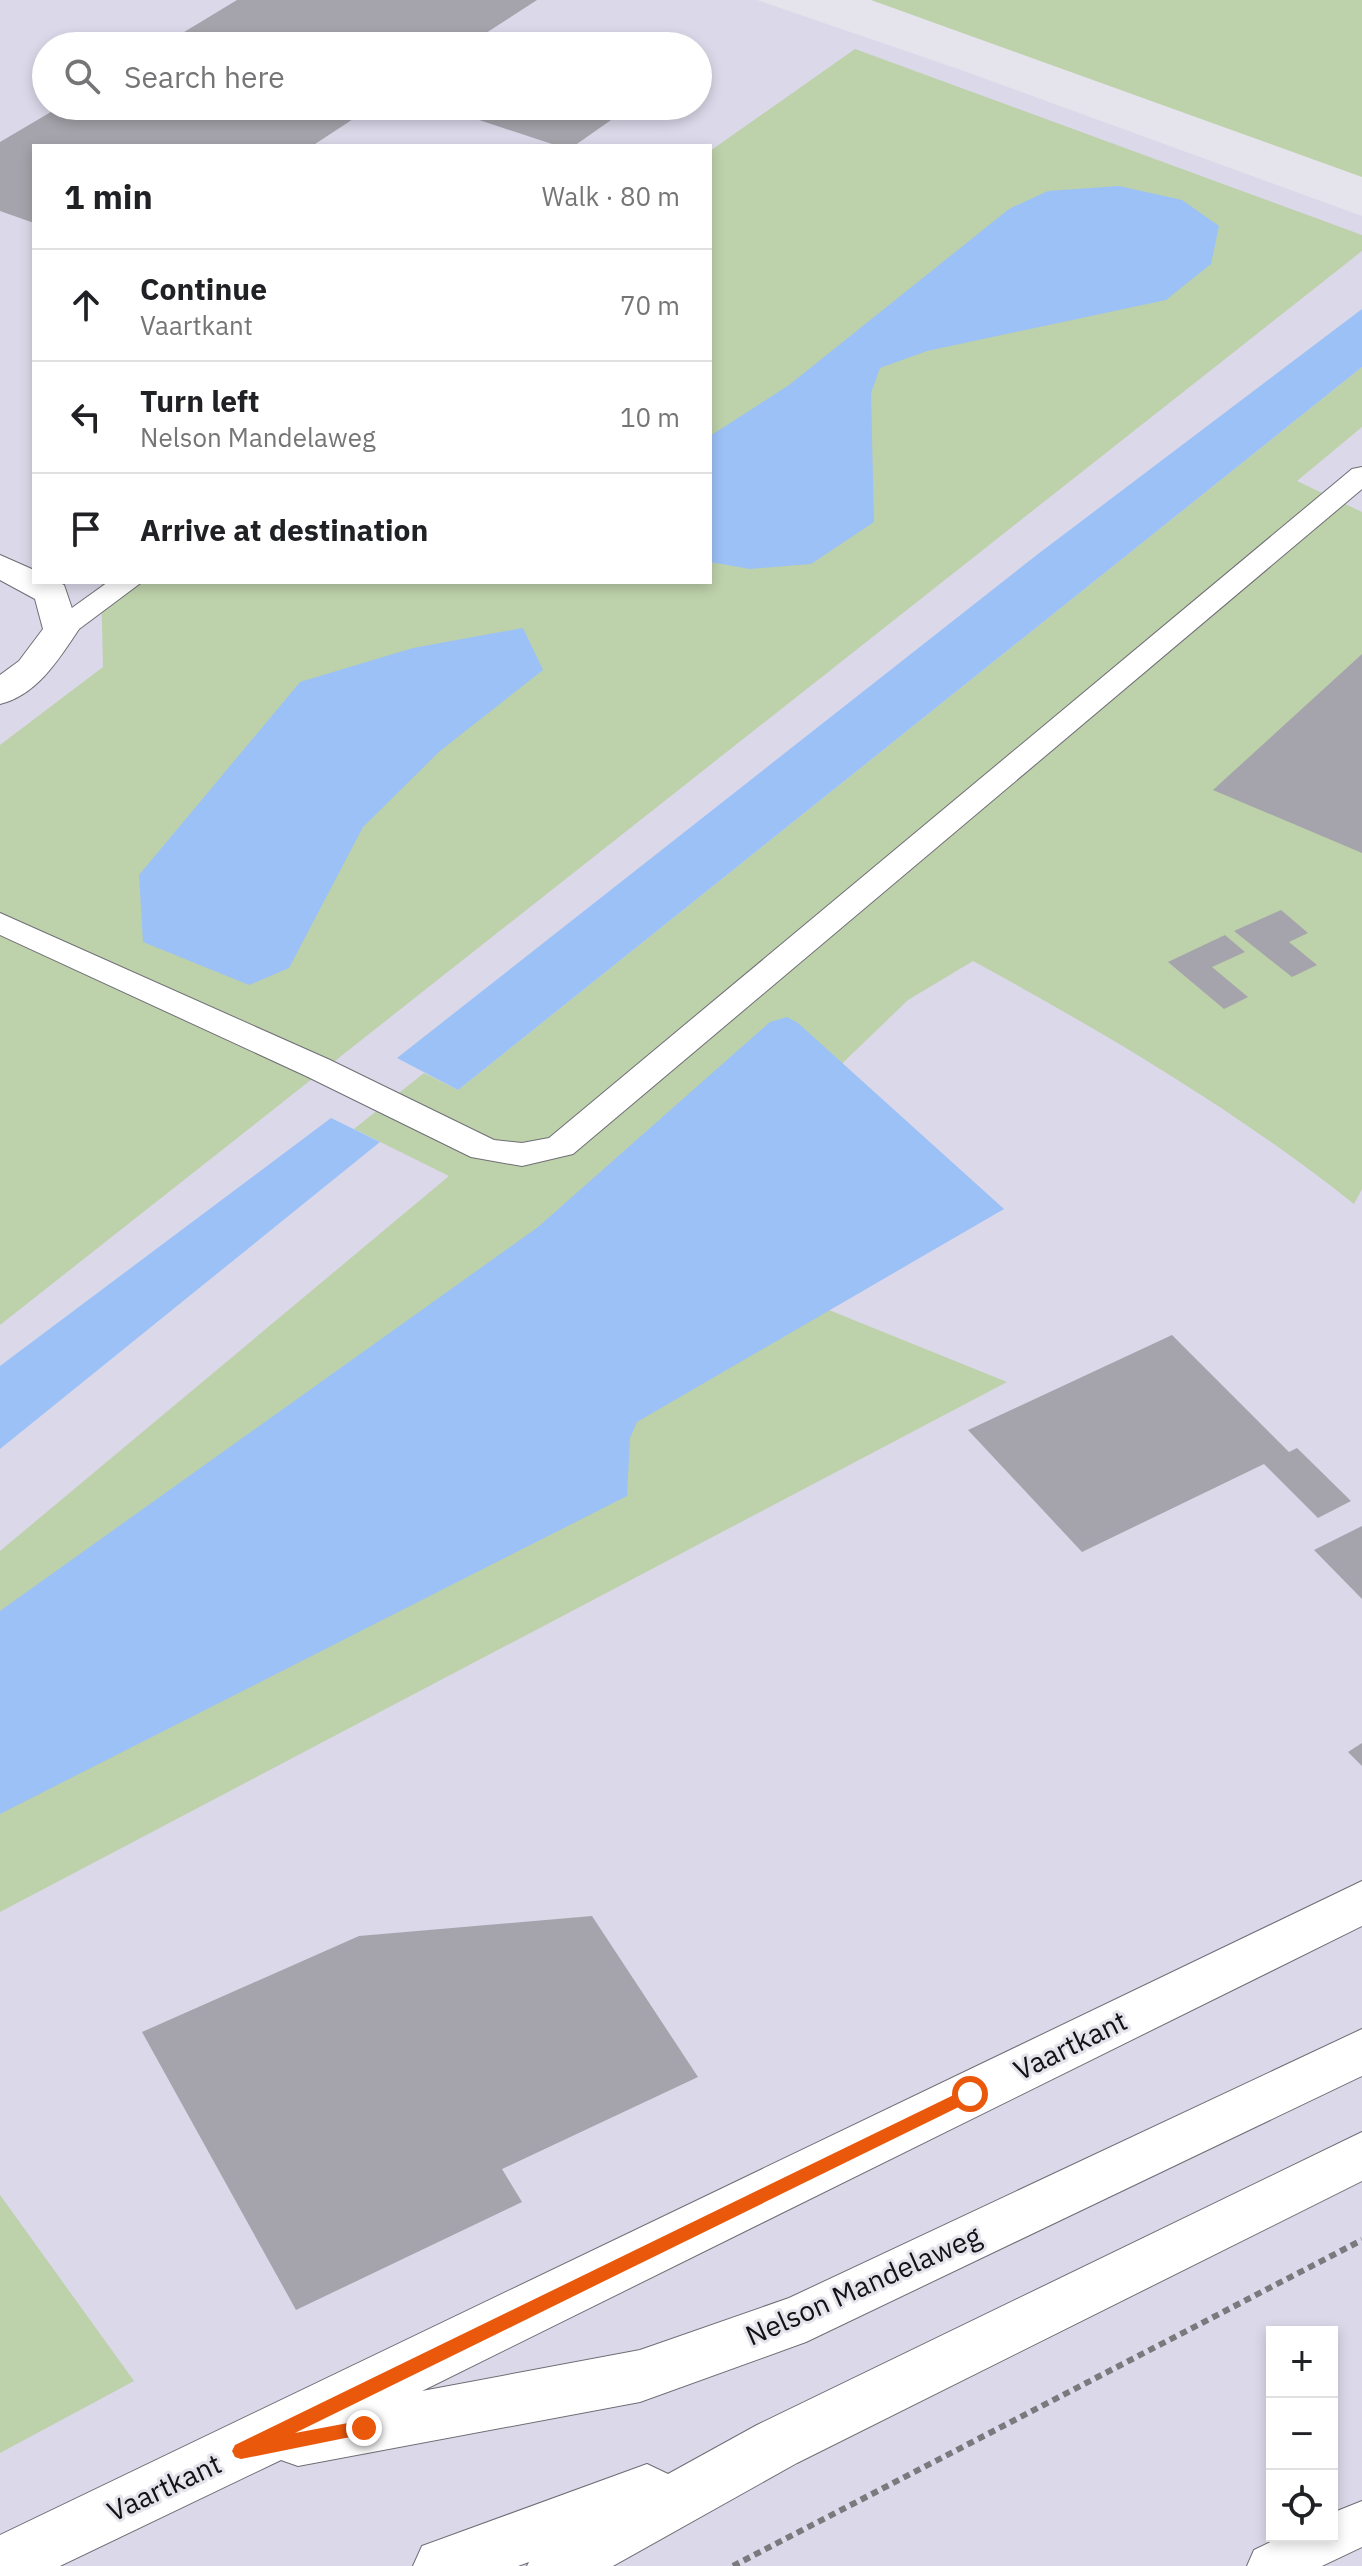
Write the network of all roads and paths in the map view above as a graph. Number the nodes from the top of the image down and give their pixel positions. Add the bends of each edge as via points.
1 (1362, 475) edge
2 (0, 566) edge
3 (32, 583) edge
4 (34, 584) edge
5 (124, 584) edge
6 (61, 629) junction
7 (0, 693) edge
8 (0, 923) edge
9 (1362, 1902) edge
10 (1362, 2051) edge
11 (1362, 2155) edge
12 (1362, 2240) edge
13 (777, 2444) junction
14 (241, 2451) junction
15 (1362, 2523) edge
16 (0, 2565) edge
17 (443, 2566) edge
18 (557, 2566) edge
19 (733, 2566) edge
20 (1271, 2566) edge

1 - 8 lane via 561,1146 510,1157 483,1149
2 - 3 street
4 - 6 street via 51,593
5 - 6 lane
6 - 7 street via 32,669
9 - 14 street, Vaartkant
10 - 14 street, Nelson Mandelaweg via 806,2317 640,2376
11 - 13 street
12 - 19 path
13 - 17 street
13 - 18 street
14 - 16 street, Vaartkant
15 - 20 lane

